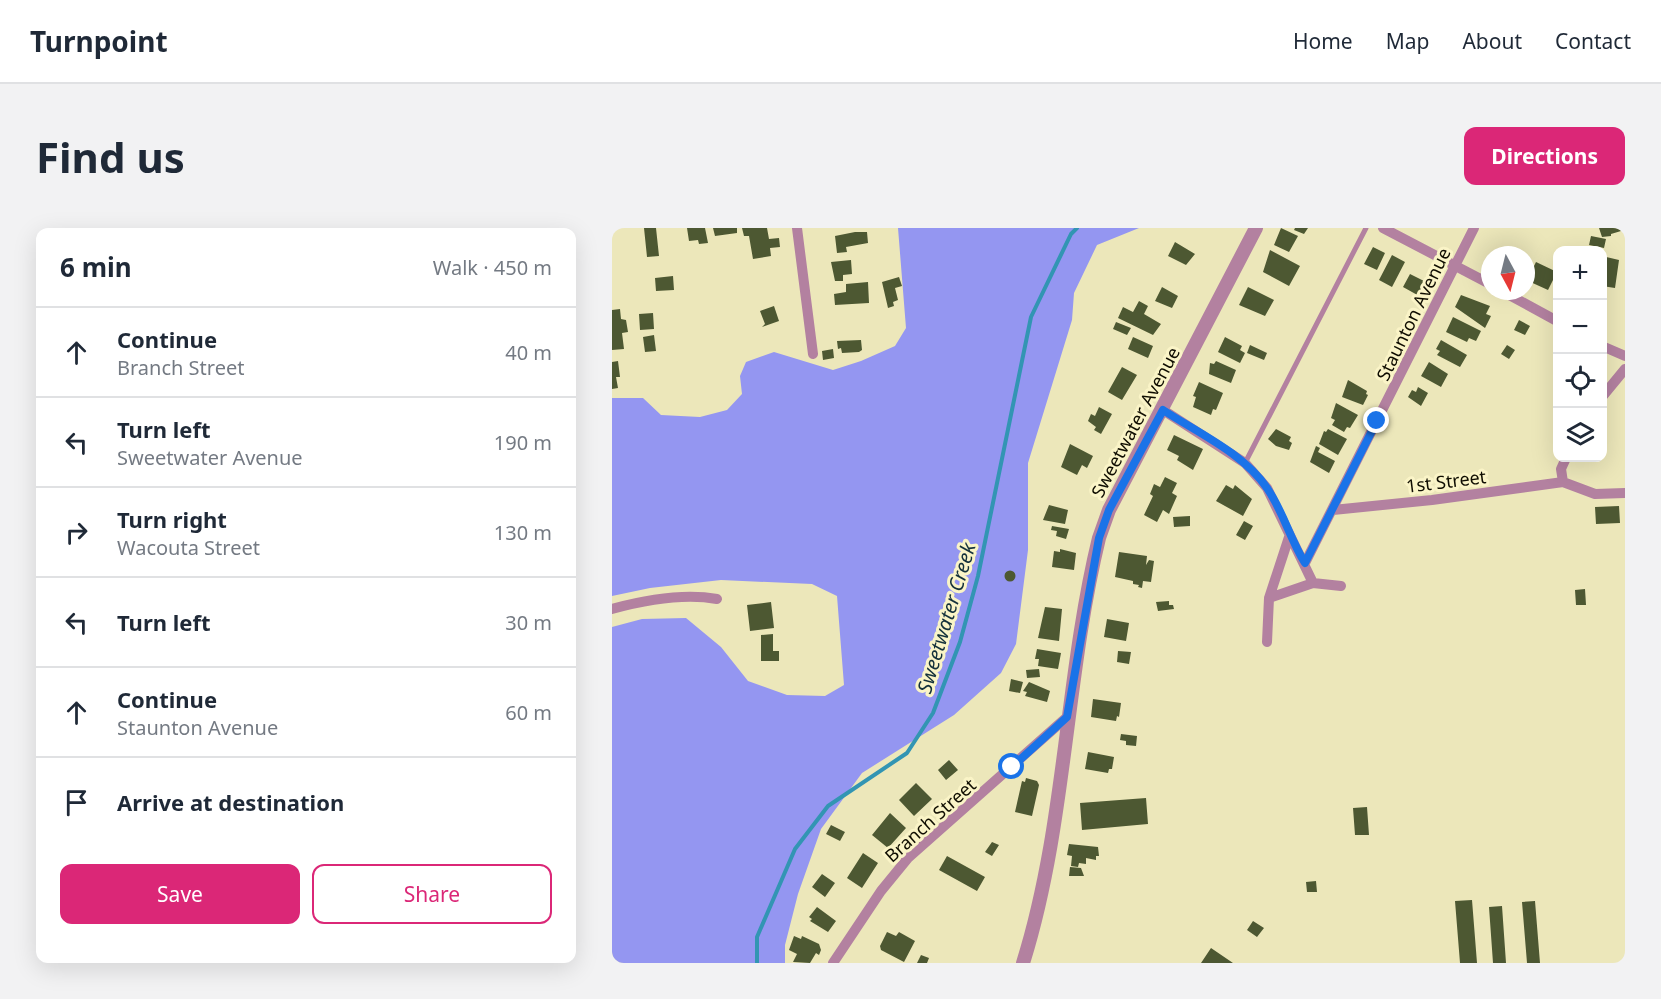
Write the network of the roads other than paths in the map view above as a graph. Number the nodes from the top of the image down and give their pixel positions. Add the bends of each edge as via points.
1 (797, 228) edge
2 (1256, 228) edge
3 (1366, 228) edge
4 (1383, 228) edge
5 (1474, 228) edge
6 (1455, 265) junction
7 (1481, 279) edge
8 (1518, 300) edge
9 (1553, 319) edge
10 (1607, 348) edge
11 (813, 354) dead end
12 (1625, 356) edge
13 (1625, 369) edge
14 (1607, 391) edge
15 (1163, 410) junction
16 (1564, 462) edge
17 (1245, 463) junction
18 (1563, 482) junction
19 (1625, 493) edge
20 (1333, 510) junction
21 (1289, 537) junction
22 (1305, 563) junction
23 (1313, 582) junction
24 (1341, 586) dead end
25 (1269, 598) junction
26 (717, 599) dead end
27 (612, 609) edge
28 (1267, 642) dead end
29 (1067, 717) junction
30 (833, 963) edge
31 (1023, 963) edge

1 - 11 street
2 - 15 street, Sweetwater Avenue
3 - 17 lane
4 - 6 street
5 - 6 street, Staunton Avenue
6 - 7 street
6 - 20 street, Staunton Avenue
8 - 9 street
10 - 12 street
13 - 14 street
15 - 17 street
15 - 29 street, Sweetwater Avenue via 1109,510 1099,538
16 - 18 street
17 - 21 street via 1267,488
18 - 19 street via 1595,494
18 - 20 street, 1st Street
20 - 22 street, Staunton Avenue
21 - 22 street
21 - 25 street
22 - 23 street
23 - 24 street
23 - 25 street
25 - 28 street
26 - 27 street via 678,597
29 - 30 street, Branch Street via 898,869
29 - 31 street, Sweetwater Avenue via 1040,905

